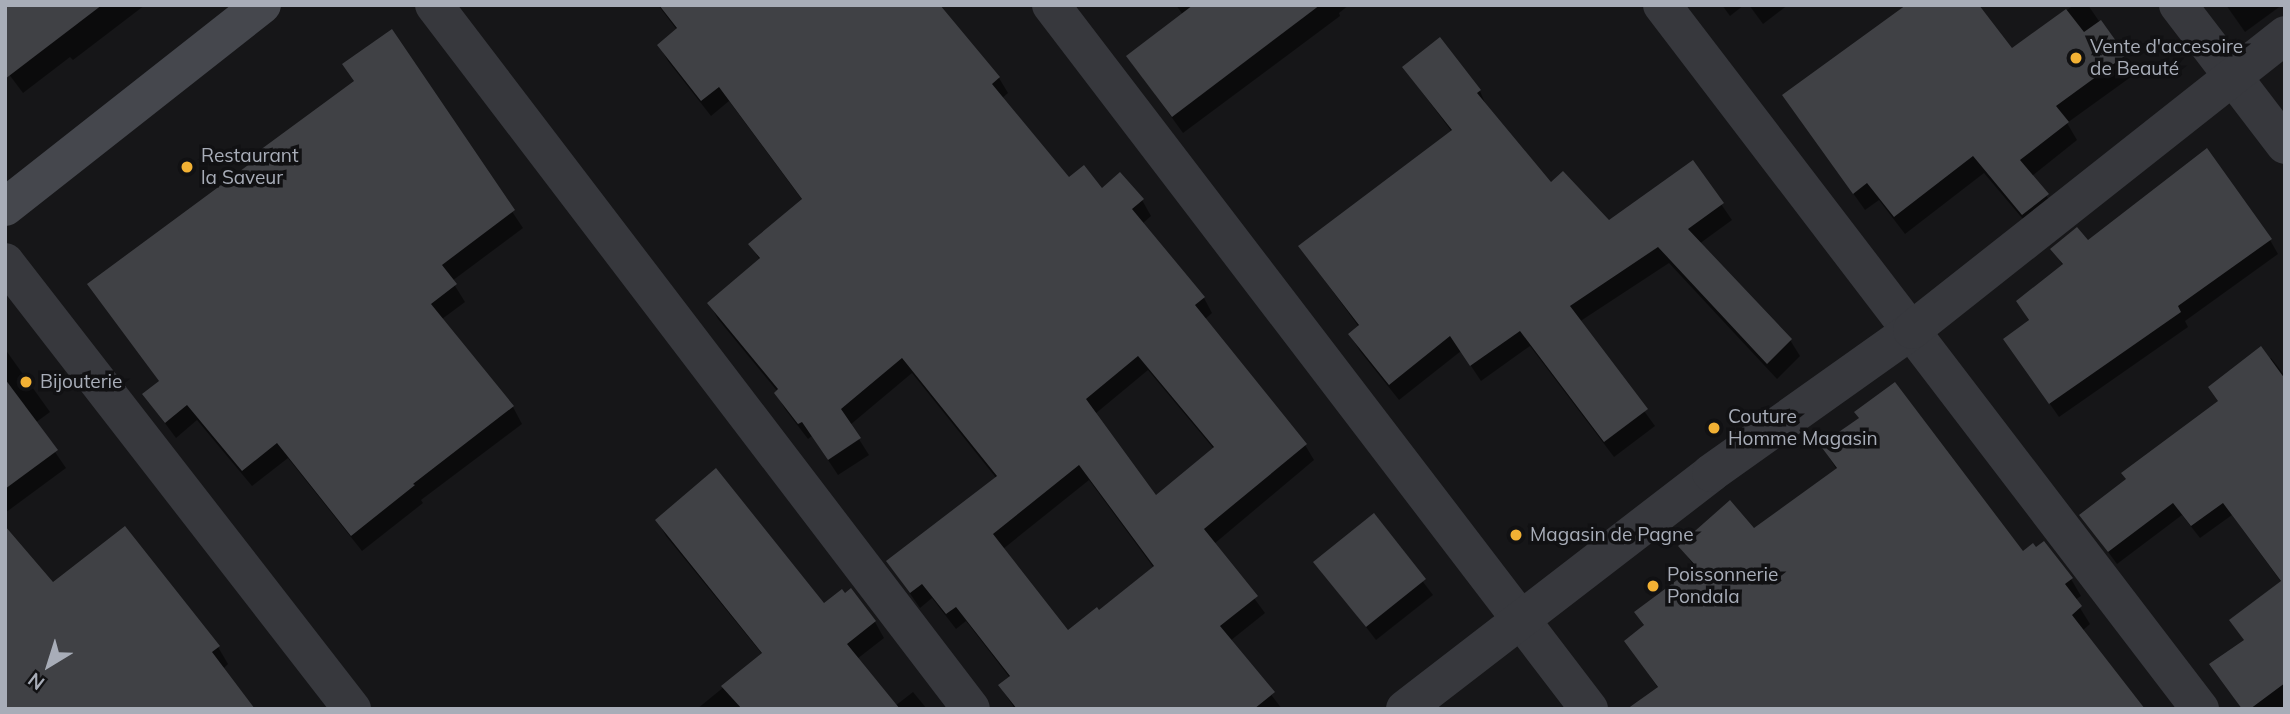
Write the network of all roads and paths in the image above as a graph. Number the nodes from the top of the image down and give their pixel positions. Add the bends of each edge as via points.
1 (262, 5) edge
2 (434, 5) edge
3 (1051, 5) edge
4 (1662, 5) edge
5 (2178, 5) edge
6 (2285, 35) edge
7 (2234, 77) junction
8 (2285, 145) edge
9 (5, 207) edge
10 (5, 262) edge
11 (1912, 330) junction
12 (1519, 618) junction
13 (352, 709) edge
14 (971, 709) edge
15 (1405, 709) edge
16 (1589, 709) edge
17 (2200, 709) edge

1 - 9 street
2 - 14 street
3 - 12 street
4 - 11 street
5 - 7 street
6 - 7 street
7 - 8 street
7 - 11 street
10 - 13 street
11 - 12 street
11 - 17 street
12 - 15 street
12 - 16 street

